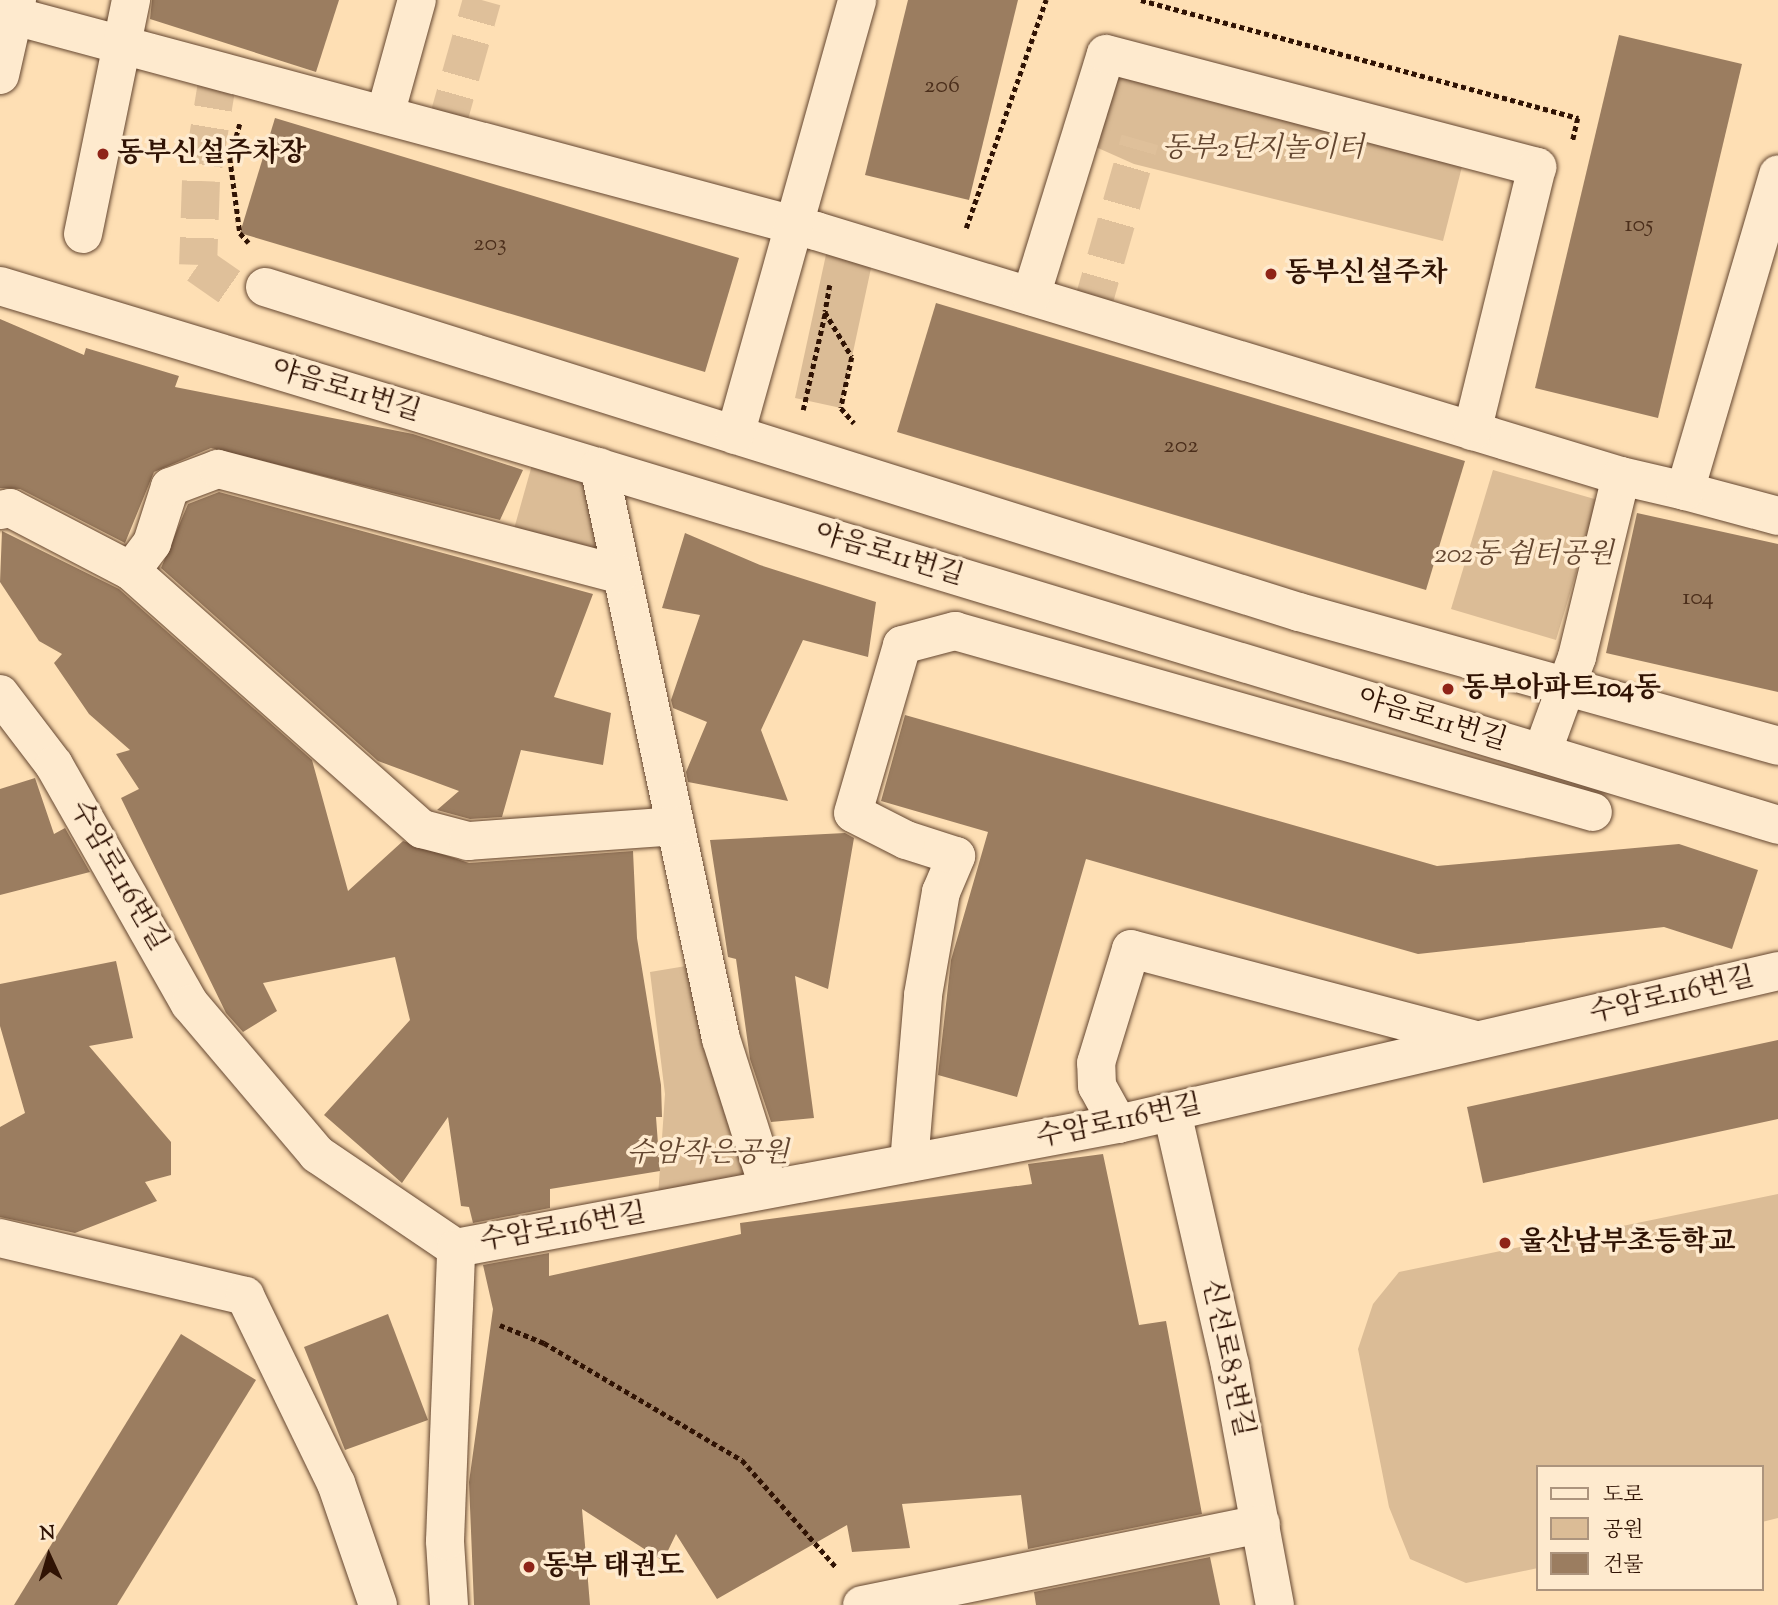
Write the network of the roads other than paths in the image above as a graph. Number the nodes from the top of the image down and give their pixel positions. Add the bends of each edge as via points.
1 (131, 0) edge
2 (417, 0) edge
3 (857, 0) edge
4 (16, 8) edge
5 (118, 44) junction
6 (0, 75) edge
7 (385, 115) junction
8 (1778, 174) edge
9 (794, 225) junction
10 (83, 234) dead end
11 (0, 286) edge
12 (265, 287) tunnel mouth
13 (1031, 296) junction
14 (1472, 431) junction
15 (735, 435) junction
16 (599, 467) junction
17 (1621, 476) junction
18 (1685, 491) junction
19 (0, 510) edge
20 (1778, 516) edge
21 (131, 570) junction
22 (619, 574) junction
23 (1565, 691) junction
24 (0, 694) edge
25 (1778, 746) edge
26 (1542, 753) junction
27 (1593, 812) dead end
28 (1778, 825) edge
29 (674, 826) junction
30 (1778, 971) edge
31 (1379, 1015) junction
32 (1478, 1041) junction
33 (1366, 1068) junction
34 (1172, 1112) junction
35 (1118, 1124) junction
36 (909, 1163) junction
37 (769, 1189) junction
38 (0, 1238) edge
39 (456, 1248) junction
40 (1261, 1524) junction
41 (867, 1603) edge
42 (379, 1605) edge
43 (449, 1605) edge
44 (1275, 1605) edge

1 - 5 street
2 - 7 street
3 - 9 street
4 - 5 street
4 - 6 street
5 - 7 street
5 - 10 street
7 - 9 street
8 - 18 street
9 - 13 street
9 - 15 street
11 - 16 street, 야음로11번길
12 - 15 street
13 - 14 street
13 - 14 street via 1106,54 1537,167
14 - 17 street
15 - 23 street
16 - 22 street
16 - 26 street, 야음로11번길
17 - 18 street
17 - 23 street
18 - 20 street
19 - 21 street via 10,509
21 - 22 street via 152,543 170,487 189,477 231,472
21 - 29 street via 422,829 468,841
22 - 29 street
23 - 25 street
23 - 26 street
24 - 39 street, 수암로116번길 via 54,765 190,1004 317,1154
26 - 28 street, 야음로11번길
27 - 36 street via 955,631 902,645 853,813 906,840 956,856 941,892 923,995
29 - 37 street via 721,1039
30 - 32 street, 수암로116번길
31 - 32 street
31 - 33 street
31 - 35 street via 1131,949 1096,1063 1097,1086
32 - 33 street, 수암로116번길
33 - 34 street, 수암로116번길
34 - 35 street, 수암로116번길
34 - 40 street, 신선로83번길
35 - 36 street, 수암로116번길
36 - 37 street, 수암로116번길
37 - 39 street, 수암로116번길
38 - 42 street via 245,1296 336,1483
39 - 43 street, 수암로116번길 via 445,1541
40 - 41 street
40 - 44 street, 신선로83번길

